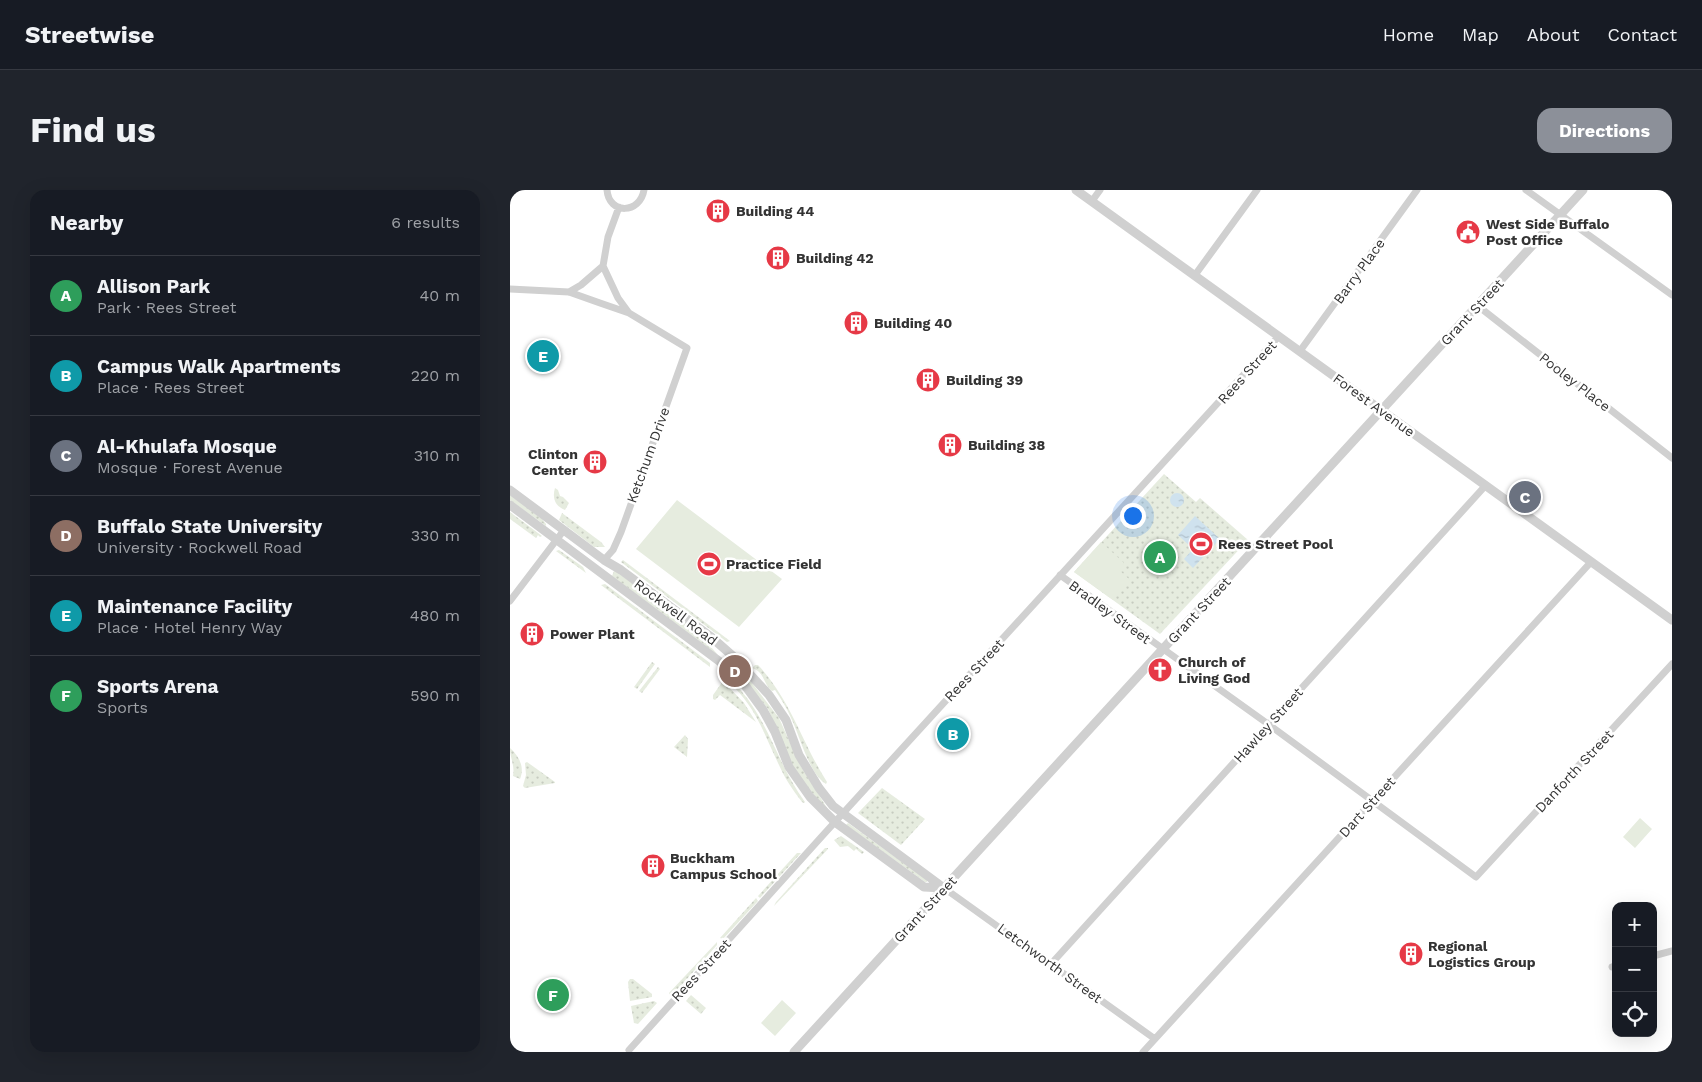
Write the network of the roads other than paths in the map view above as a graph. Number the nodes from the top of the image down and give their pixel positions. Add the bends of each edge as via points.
1 (607, 190) edge
2 (644, 190) edge
3 (1076, 190) edge
4 (1100, 190) edge
5 (1257, 190) edge
6 (1417, 190) edge
7 (1526, 190) edge
8 (1583, 190) edge
9 (1092, 201) junction
10 (619, 207) junction
11 (1560, 216) junction
12 (603, 266) junction
13 (1195, 275) junction
14 (510, 289) edge
15 (569, 292) junction
16 (1672, 295) edge
17 (1478, 306) junction
18 (629, 313) junction
19 (1280, 336) junction
20 (1300, 351) junction
21 (1382, 410) junction
22 (1672, 458) edge
23 (1486, 485) junction
24 (510, 490) edge
25 (510, 505) edge
26 (564, 530) junction
27 (557, 540) junction
28 (604, 560) junction
29 (1591, 562) junction
30 (1060, 576) junction
31 (510, 601) edge
32 (1672, 620) edge
33 (1162, 649) junction
34 (1672, 664) edge
35 (1268, 724) junction
36 (1373, 801) junction
37 (842, 814) junction
38 (835, 822) junction
39 (1476, 877) joint
40 (944, 888) junction
41 (1672, 950) edge
42 (1657, 955) edge
43 (1050, 964) junction
44 (1155, 1039) junction
45 (629, 1050) dead end
46 (794, 1052) edge
47 (1143, 1052) edge

1 - 10 street via 609,199
2 - 10 street via 636,205
3 - 9 street, Forest Avenue
4 - 9 street
5 - 13 street
6 - 20 street, Barry Place
7 - 11 street
8 - 11 street, Grant Street
9 - 13 street, Forest Avenue
10 - 12 street via 608,237
11 - 16 street
11 - 17 street, Grant Street
12 - 15 street
12 - 18 street
13 - 19 street, Forest Avenue
14 - 15 street
15 - 18 street
17 - 21 street, Grant Street
17 - 22 street, Pooley Place
18 - 28 street, Ketchum Drive via 687,348 621,532 613,550
19 - 20 street, Forest Avenue
19 - 30 street, Rees Street
20 - 21 street, Forest Avenue
21 - 23 street, Forest Avenue
21 - 33 street, Grant Street
23 - 29 street, Forest Avenue
23 - 35 street, Hawley Street
24 - 26 street, Rockwell Road
25 - 27 street, Rockwell Road
26 - 27 street
26 - 28 street, Rockwell Road
27 - 31 street
27 - 38 street, Rockwell Road via 727,667 744,684 775,732 789,767 810,797
28 - 37 street, Rockwell Road via 710,636 735,658 769,695 786,720 799,754 819,788
29 - 32 street, Forest Avenue
29 - 36 street, Dart Street
30 - 33 street, Bradley Street
30 - 37 street, Rees Street
33 - 35 street, Bradley Street
33 - 40 street, Grant Street
34 - 39 street, Danforth Street
35 - 36 street, Bradley Street
35 - 43 street, Hawley Street
36 - 39 street, Bradley Street
36 - 44 street, Dart Street
37 - 38 street, Rees Street
37 - 40 street, Letchworth Street
38 - 40 street, Letchworth Street via 924,887
38 - 45 street, Rees Street
40 - 43 street, Letchworth Street
40 - 46 street, Grant Street
41 - 42 street
43 - 44 street, Letchworth Street
44 - 47 street, Dart Street

